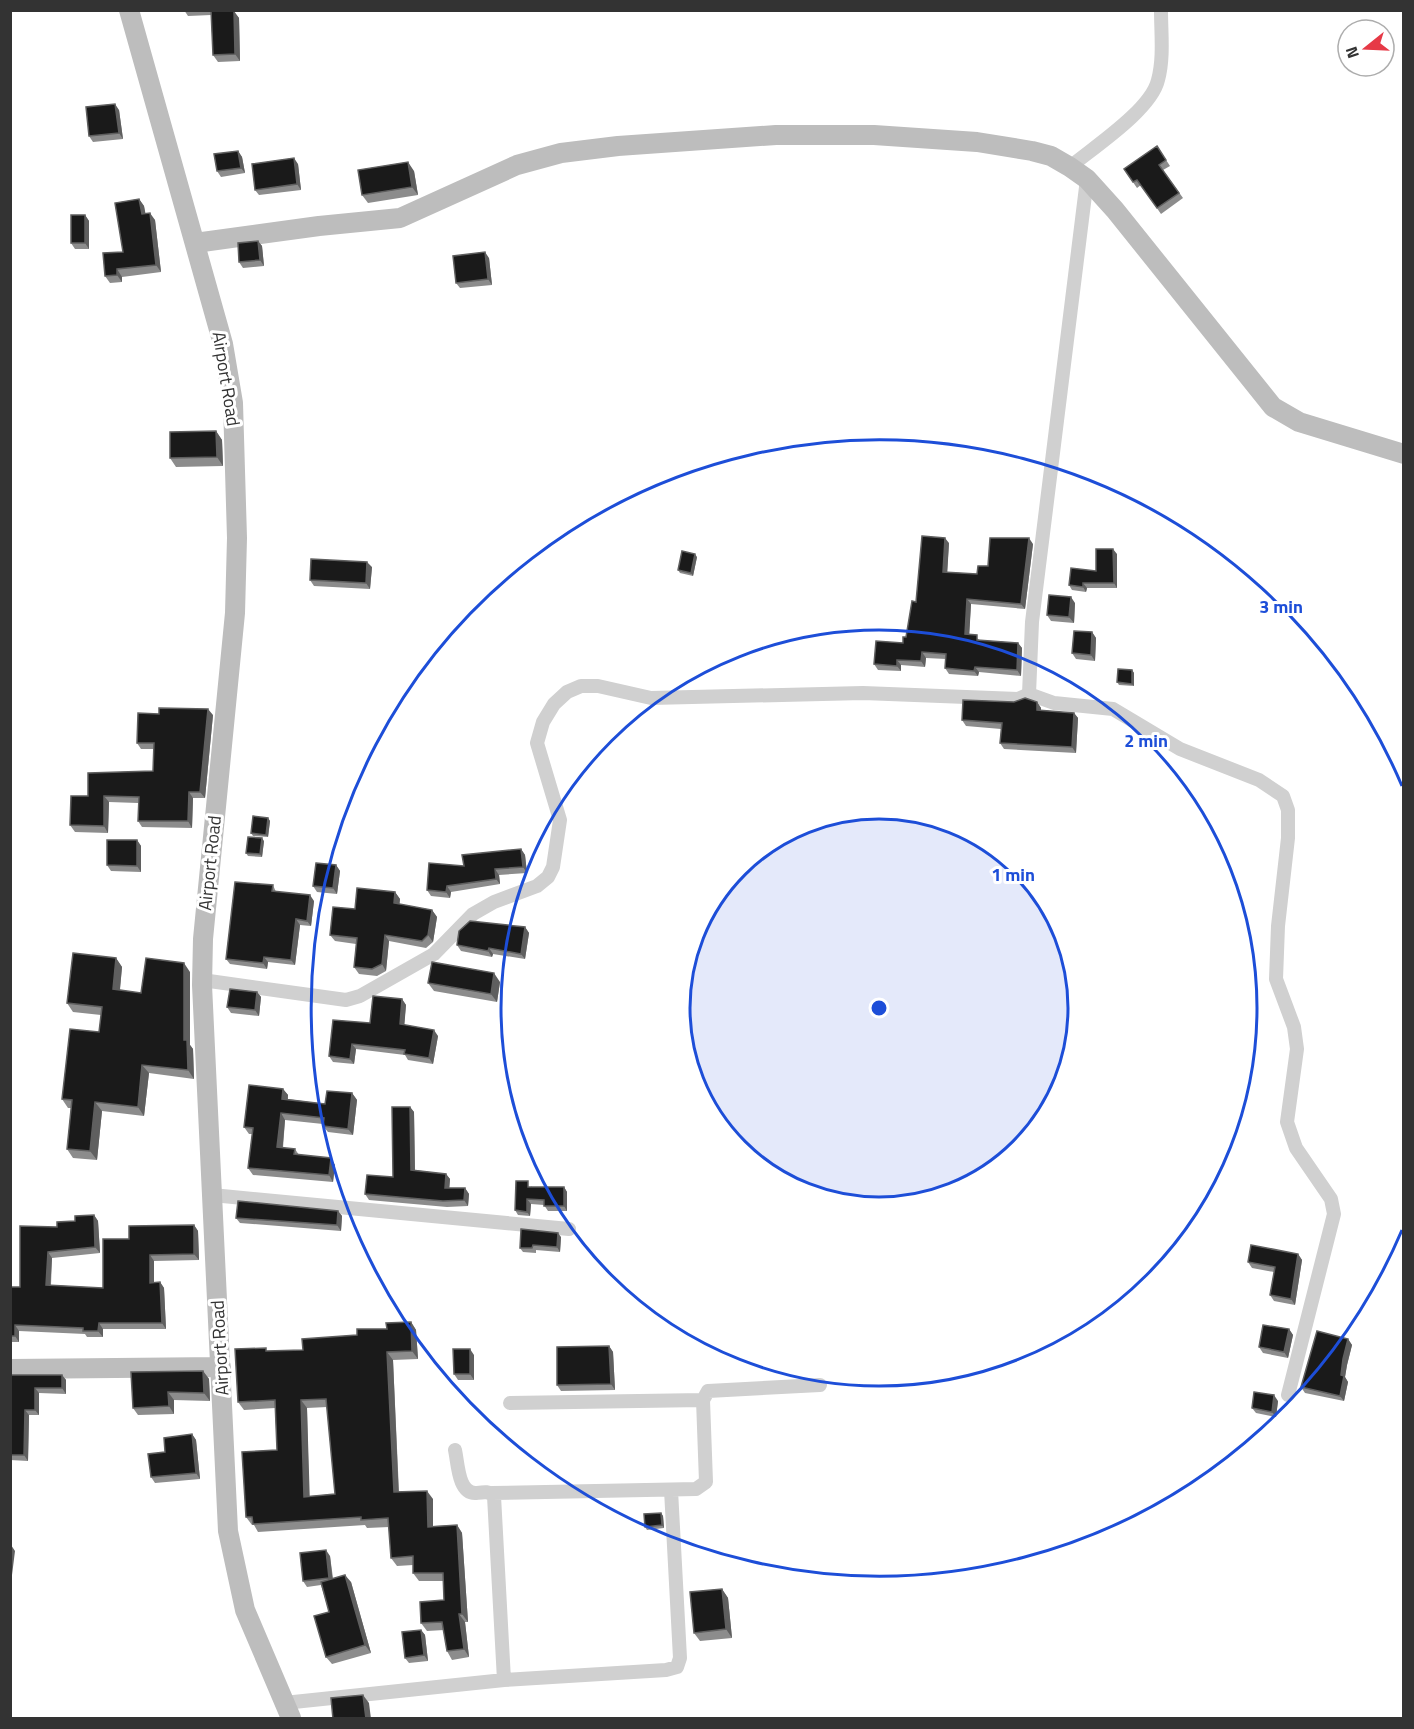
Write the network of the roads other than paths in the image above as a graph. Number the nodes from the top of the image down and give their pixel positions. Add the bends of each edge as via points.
1 (129, 10) edge
2 (1161, 10) edge
3 (1070, 167) junction
4 (1087, 179) junction
5 (195, 243) junction
6 (1404, 454) edge
7 (1029, 694) junction
8 (202, 980) junction
9 (212, 1195) junction
10 (569, 1229) dead end
11 (221, 1367) junction
12 (10, 1370) edge
13 (820, 1385) dead end
14 (1288, 1395) dead end
15 (703, 1400) junction
16 (510, 1403) dead end
17 (455, 1450) dead end
18 (671, 1490) junction
19 (492, 1493) junction
20 (504, 1680) junction
21 (287, 1711) edge

1 - 5 main road, Airport Road
2 - 3 street via 1160,71 1154,92 1134,114
3 - 4 main road
3 - 5 main road via 1032,151 976,142 874,135 776,135 618,146 561,153 517,165 400,218
4 - 6 main road via 1273,407 1299,422
4 - 7 street via 1032,622
5 - 8 main road, Airport Road via 223,345 232,403 237,527 235,613 202,939
7 - 8 street via 1018,699 864,693 651,698 581,686 554,704 539,733 538,751 560,820 553,867 542,882 473,914 434,954 360,996 334,1000
7 - 14 street via 1054,703 1113,709 1180,749 1259,780 1275,789 1287,803 1288,838 1276,979 1294,1027 1297,1050 1287,1122 1303,1162 1331,1199 1334,1214
8 - 9 main road, Airport Road
9 - 10 street
9 - 11 main road, Airport Road
11 - 12 main road
11 - 21 main road, Airport Road via 228,1531 245,1610
13 - 15 street via 713,1389
15 - 16 street
15 - 18 street via 705,1482 696,1489
17 - 19 street via 467,1491
18 - 19 street
18 - 20 street via 680,1658 677,1667
19 - 20 street
20 - 21 street

